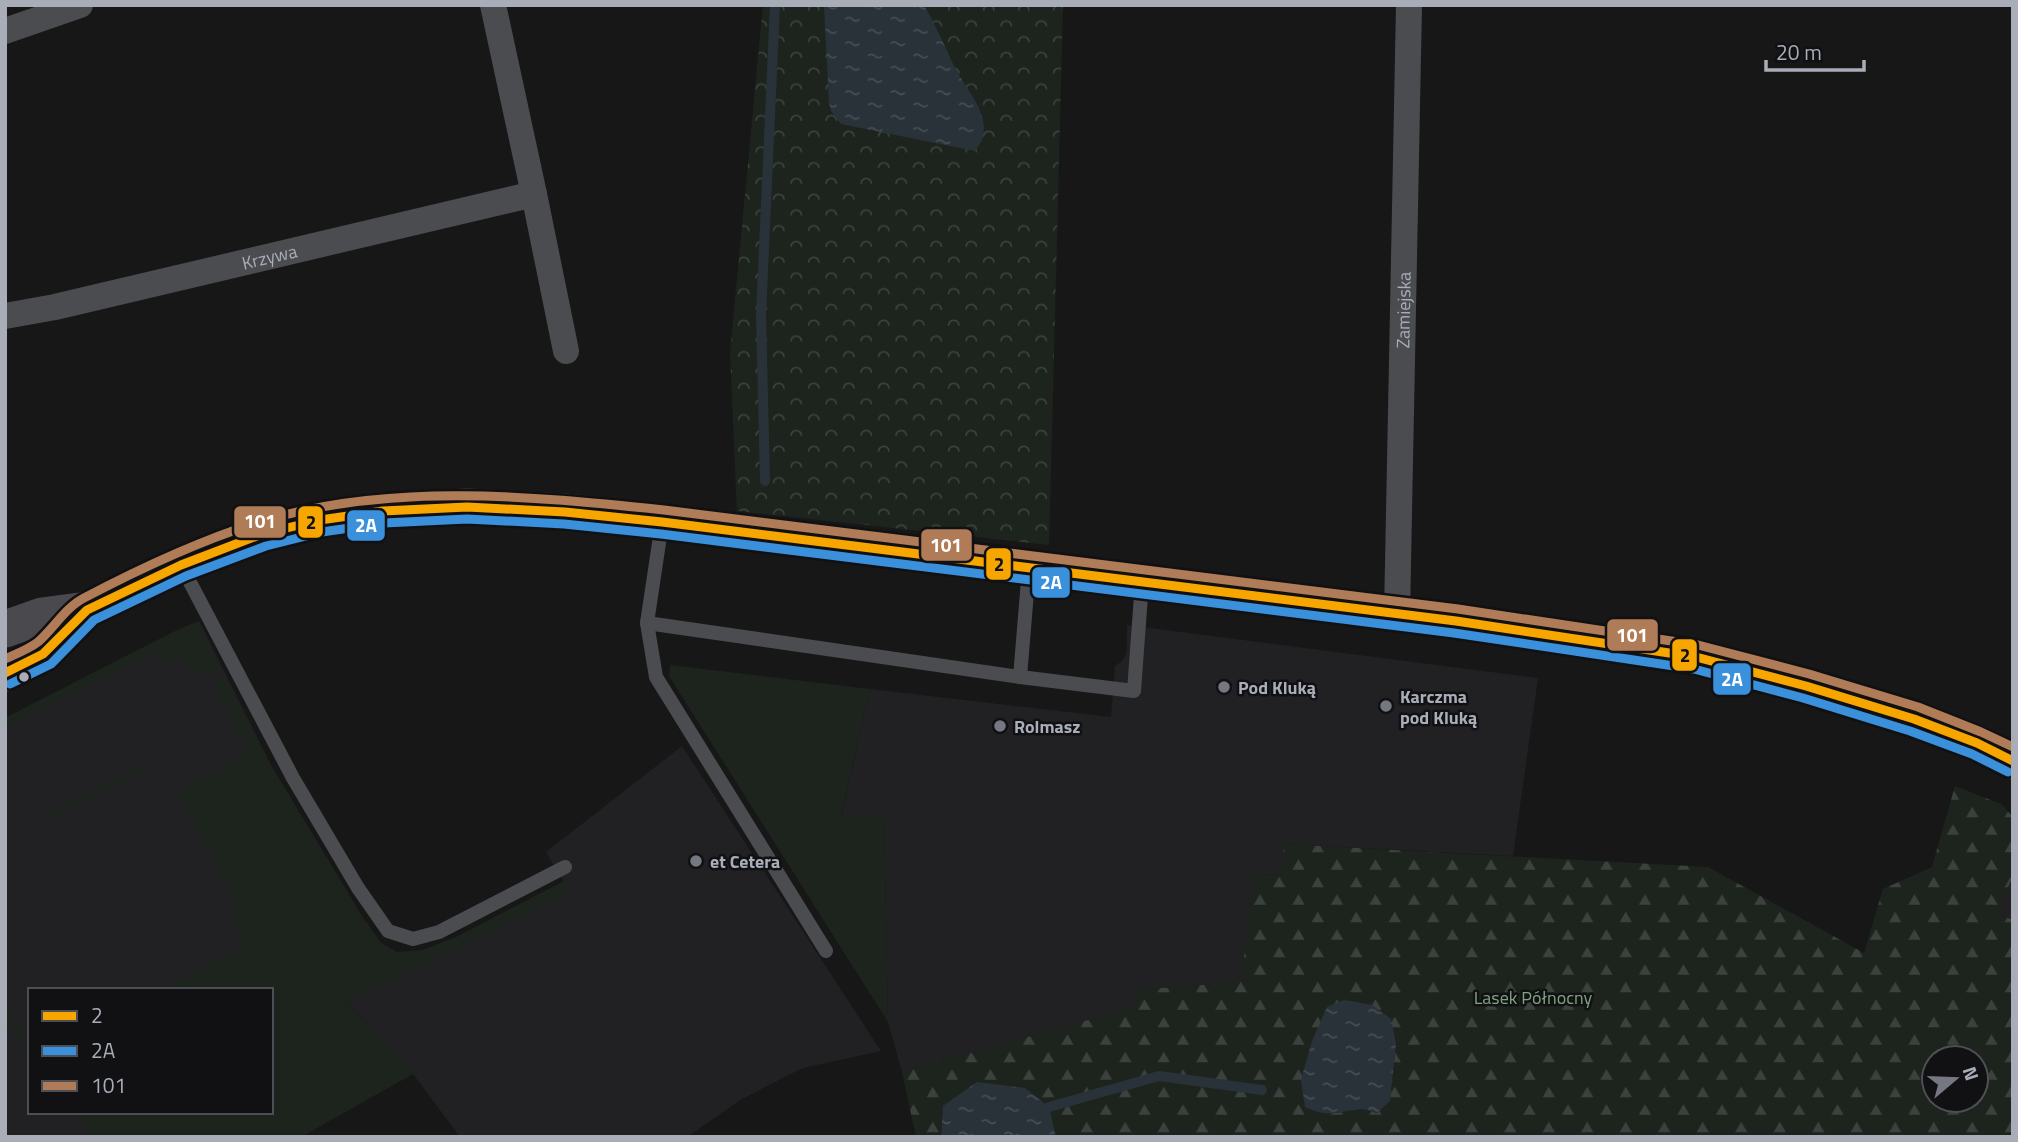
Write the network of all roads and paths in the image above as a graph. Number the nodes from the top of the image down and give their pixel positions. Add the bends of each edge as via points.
1 (80, 5) edge
2 (493, 5) edge
3 (1409, 5) edge
4 (5, 31) edge
5 (534, 194) junction
6 (5, 316) edge
7 (566, 351) dead end
8 (662, 522) junction
9 (181, 565) junction
10 (1029, 568) junction
11 (1142, 582) junction
12 (87, 610) junction
13 (1397, 614) junction
14 (647, 624) junction
15 (5, 629) edge
16 (5, 673) edge
17 (1020, 677) junction
18 (2013, 761) edge
19 (565, 867) dead end
20 (826, 951) dead end

1 - 4 street
2 - 5 street
3 - 13 street, Zamiejska
5 - 6 street, Krzywa
5 - 7 street
8 - 9 main road via 467,506 383,511 262,534
8 - 10 main road
8 - 14 lane
9 - 12 main road
9 - 19 lane via 293,778 388,931 413,939 439,932
10 - 11 main road
10 - 17 lane
11 - 13 main road
11 - 17 lane via 1134,691
12 - 15 main road via 42,616
12 - 16 main road via 43,654
13 - 18 main road via 1696,657 1914,719
14 - 17 lane
14 - 20 lane via 656,677

